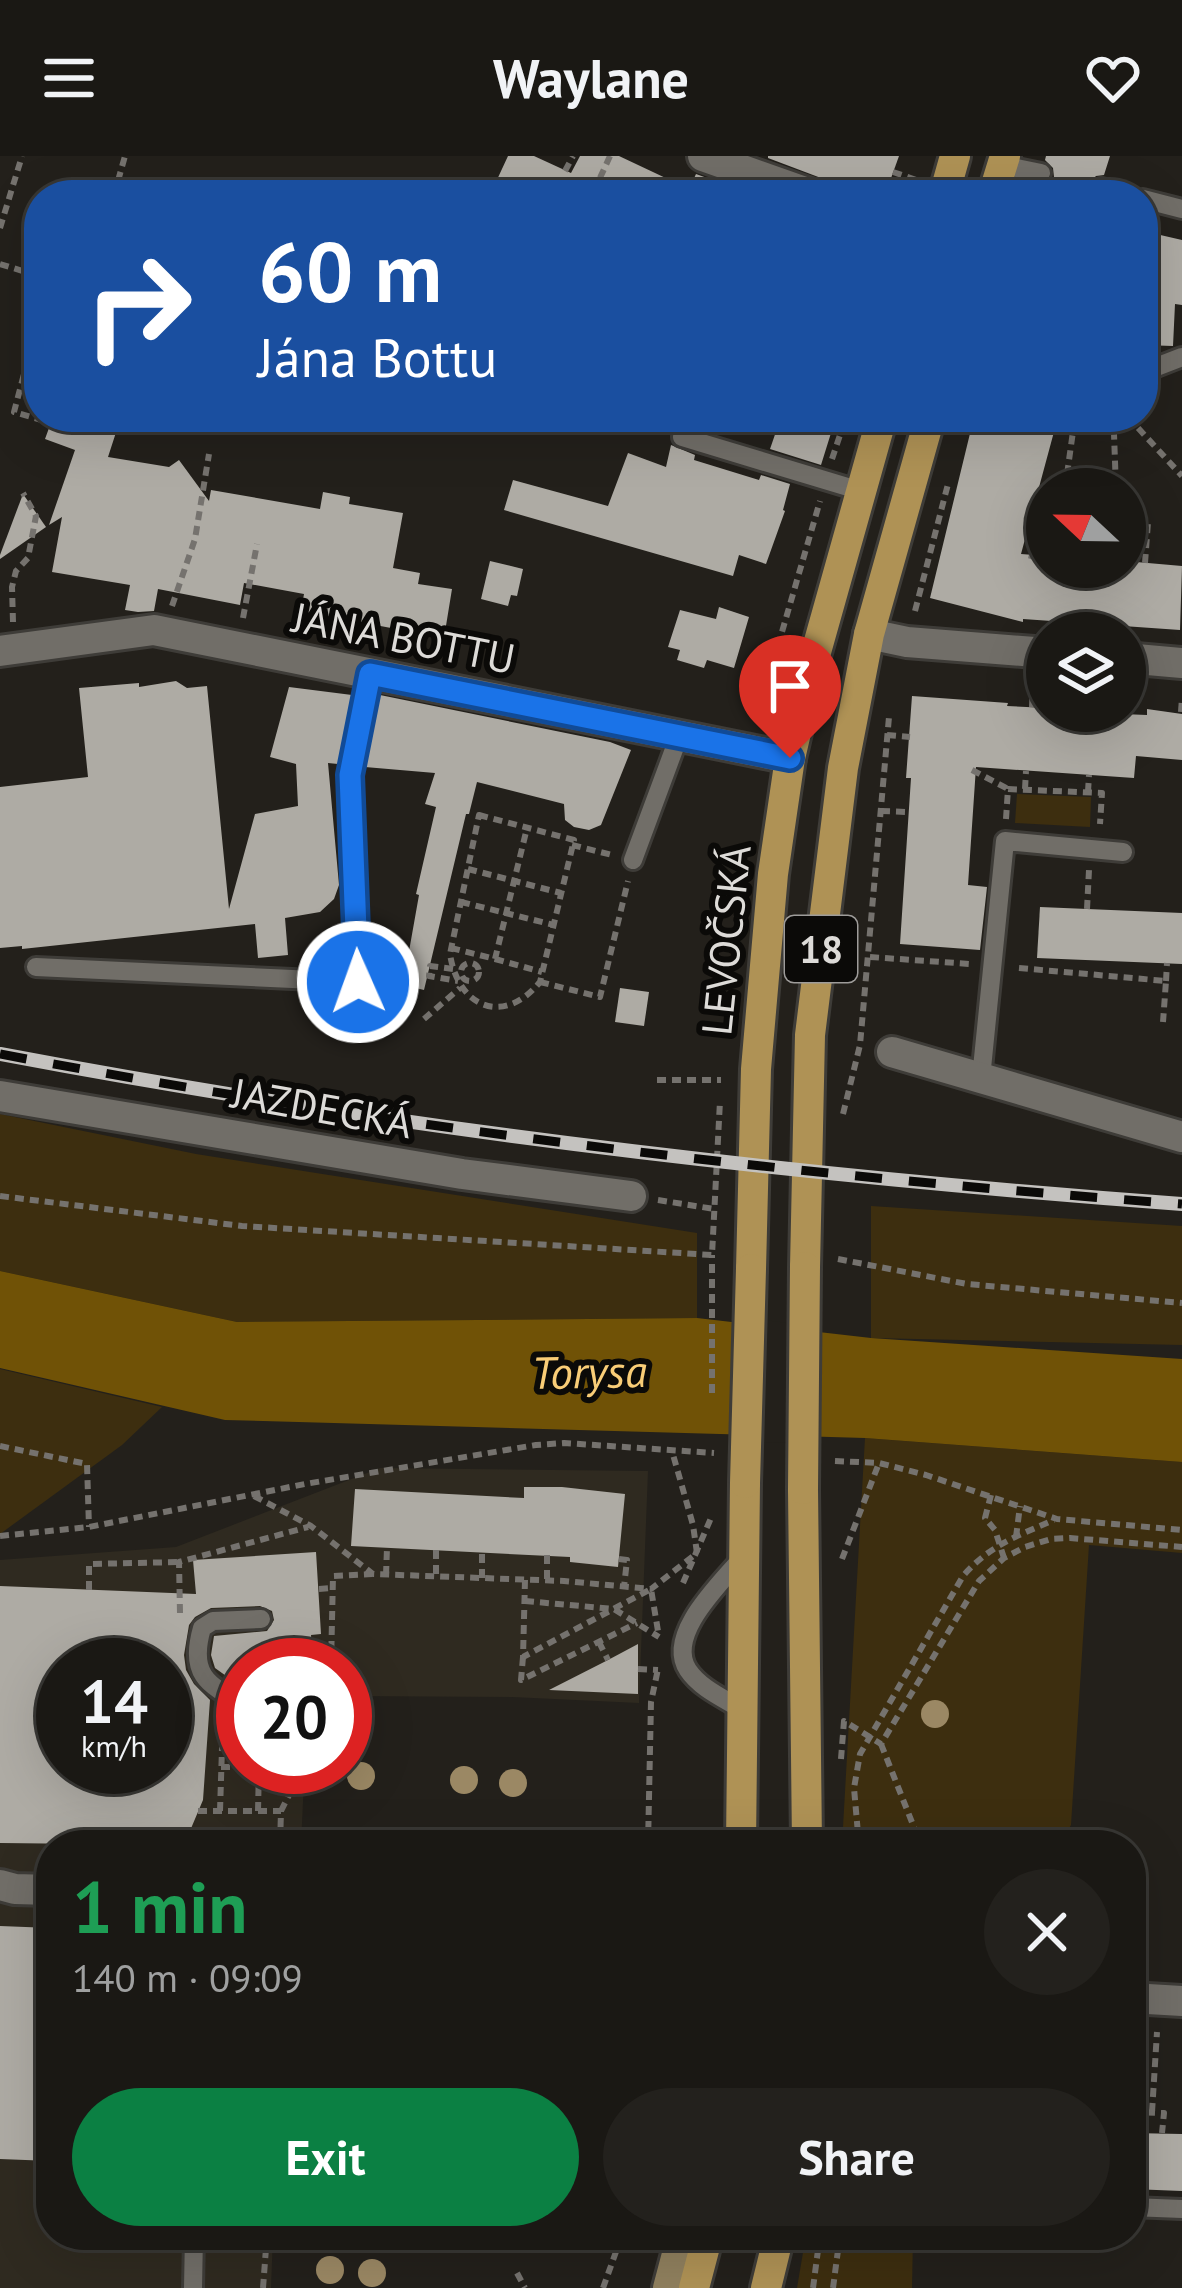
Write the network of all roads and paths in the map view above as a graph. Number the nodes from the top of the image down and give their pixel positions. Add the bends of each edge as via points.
1 (22, 156) edge
2 (573, 156) edge
3 (703, 156) edge
4 (955, 156) edge
5 (1004, 160) edge
6 (566, 171) dead end
7 (893, 172) dead end
8 (1041, 173) dead end
9 (771, 180) edge
10 (912, 180) edge
11 (936, 180) edge
12 (0, 228) edge
13 (24, 374) edge
14 (24, 415) edge
15 (877, 432) edge
16 (926, 432) edge
17 (1073, 432) edge
18 (1114, 432) edge
19 (1142, 432) edge
20 (682, 437) dead end
21 (209, 454) dead end
22 (1068, 468) edge
23 (1115, 468) edge
24 (1182, 476) edge
25 (949, 479) dead end
26 (861, 490) junction
27 (23, 493) dead end
28 (1148, 522) dead end
29 (257, 544) dead end
30 (1146, 549) edge
31 (168, 615) dead end
32 (241, 627) dead end
33 (869, 634) junction
34 (907, 642) junction
35 (6, 650) edge
36 (1146, 660) edge
37 (1026, 663) edge
38 (1182, 663) edge
39 (370, 674) junction
40 (1182, 698) edge
41 (890, 699) dead end
42 (1181, 712) edge
43 (887, 735) junction
44 (679, 736) junction
45 (910, 736) dead end
46 (790, 758) junction
47 (972, 770) dead end
48 (1026, 771) dead end
49 (1089, 775) dead end
50 (1008, 788) junction
51 (1024, 789) junction
52 (1088, 792) junction
53 (881, 811) junction
54 (908, 812) dead end
55 (527, 827) junction
56 (1005, 841) junction
57 (572, 845) junction
58 (1094, 849) junction
59 (1124, 852) dead end
60 (633, 860) junction
61 (468, 869) junction
62 (514, 881) junction
63 (561, 893) junction
64 (461, 902) junction
65 (1087, 909) dead end
66 (507, 913) junction
67 (554, 925) junction
68 (920, 946) dead end
69 (940, 947) dead end
70 (452, 948) junction
71 (868, 957) junction
72 (475, 959) junction
73 (495, 959) junction
74 (919, 961) junction
75 (1089, 961) dead end
76 (939, 962) junction
77 (1167, 963) dead end
78 (992, 966) junction
79 (36, 967) dead end
80 (453, 969) junction
81 (542, 972) junction
82 (1089, 974) junction
83 (1166, 980) junction
84 (540, 982) junction
85 (461, 987) junction
86 (424, 1019) dead end
87 (1163, 1022) dead end
88 (892, 1052) dead end
89 (981, 1078) junction
90 (722, 1079) dead end
91 (657, 1080) dead end
92 (0, 1096) edge
93 (842, 1129) dead end
94 (1182, 1137) edge
95 (0, 1196) edge
96 (631, 1196) joint
97 (714, 1209) dead end
98 (818, 1262) junction
99 (1182, 1303) edge
100 (712, 1409) dead end
101 (0, 1446) edge
102 (672, 1451) junction
103 (718, 1454) dead end
104 (833, 1460) dead end
105 (879, 1463) junction
106 (251, 1495) junction
107 (991, 1495) junction
108 (1020, 1506) junction
109 (1057, 1519) junction
110 (89, 1528) junction
111 (1182, 1530) edge
112 (0, 1535) edge
113 (1016, 1537) junction
114 (999, 1544) junction
115 (1182, 1547) edge
116 (387, 1548) dead end
117 (436, 1550) dead end
118 (482, 1552) dead end
119 (547, 1553) dead end
120 (745, 1554) junction
121 (1004, 1558) junction
122 (619, 1559) dead end
123 (842, 1559) dead end
124 (179, 1562) dead end
125 (374, 1574) junction
126 (386, 1575) junction
127 (436, 1576) junction
128 (482, 1578) junction
129 (525, 1580) junction
130 (547, 1580) junction
131 (624, 1586) junction
132 (333, 1588) junction
133 (319, 1589) dead end
134 (651, 1589) junction
135 (89, 1590) dead end
136 (525, 1601) junction
137 (614, 1609) junction
138 (261, 1618) dead end
139 (637, 1623) junction
140 (321, 1625) dead end
141 (332, 1625) junction
142 (332, 1638) edge
143 (599, 1642) junction
144 (523, 1658) junction
145 (608, 1660) dead end
146 (638, 1669) dead end
147 (658, 1670) dead end
148 (216, 1690) edge
149 (652, 1702) dead end
150 (741, 1709) junction
151 (870, 1738) junction
152 (881, 1744) junction
153 (840, 1762) dead end
154 (258, 1794) edge
155 (290, 1794) edge
156 (198, 1811) dead end
157 (257, 1811) junction
158 (281, 1811) junction
159 (280, 1830) edge
160 (648, 1830) edge
161 (741, 1830) edge
162 (807, 1830) edge
163 (858, 1830) edge
164 (915, 1830) edge
165 (0, 1885) edge
166 (36, 1890) edge
167 (1157, 1999) edge
168 (1146, 2112) edge
169 (1152, 2112) junction
170 (1162, 2133) dead end
171 (1146, 2208) edge
172 (1182, 2209) edge
173 (194, 2250) edge
174 (266, 2250) edge
175 (617, 2250) edge
176 (678, 2250) edge
177 (704, 2250) edge
178 (775, 2250) edge
179 (818, 2250) edge
180 (838, 2250) edge
181 (517, 2273) dead end
182 (193, 2288) edge
183 (263, 2288) edge
184 (525, 2288) edge
185 (603, 2288) edge
186 (668, 2288) edge
187 (694, 2288) edge
188 (766, 2288) edge
189 (813, 2288) edge
190 (833, 2288) edge

1 - 12 path
2 - 6 path
3 - 9 street
4 - 11 main road
5 - 8 lane
7 - 10 path
13 - 14 path via 14,412
15 - 26 main road, LEVOČSKÁ / 18
16 - 33 main road, 18
17 - 22 path
18 - 23 path
19 - 24 path
20 - 26 lane
21 - 31 path via 195,539
25 - 34 path
26 - 46 main road, LEVOČSKÁ / 18
27 - 35 path via 36,515 28,558 12,587
28 - 30 path
29 - 32 path
33 - 34 street
33 - 98 main road, 18 via 843,768 810,1035
34 - 37 street
35 - 39 street, JÁNA BOTTU via 154,630
36 - 38 street
39 - 44 street, JÁNA BOTTU
39 - 79 lane via 350,775 358,982
40 - 42 path
41 - 43 path
43 - 45 path
43 - 53 path
44 - 46 street, JÁNA BOTTU
44 - 60 lane
46 - 120 main road, LEVOČSKÁ / 18, bridge via 755,1069
47 - 50 path
48 - 51 path
49 - 52 path
50 - 51 path
50 - 56 path
51 - 52 path
52 - 58 path via 1102,793
53 - 54 path
53 - 71 path
55 - 57 path
55 - 61 path via 479,815
55 - 62 path
56 - 58 lane
56 - 78 lane
57 - 60 path
57 - 63 path
58 - 59 lane
58 - 65 path
60 - 84 path via 600,997
61 - 62 path
61 - 64 path
62 - 63 path
62 - 66 path
63 - 67 path
64 - 66 path
64 - 70 path
66 - 67 path
66 - 73 path
67 - 81 path
68 - 74 path
69 - 76 path
70 - 72 path
70 - 80 path
71 - 74 path
71 - 93 path
72 - 73 path
72 - 85 path via 462,969 469,980
73 - 81 path
74 - 76 path
75 - 82 path
76 - 78 path
77 - 83 path
78 - 82 path
78 - 89 lane
80 - 85 path
80 - 85 path via 430,966 429,976
81 - 84 path
82 - 83 path
83 - 87 path
84 - 85 path via 529,996 492,1008
85 - 86 path
88 - 89 street
89 - 94 street
90 - 91 path
92 - 96 street, JAZDECKÁ
95 - 100 path, bridge via 242,1226 712,1255
96 - 97 path
98 - 99 path
98 - 162 main road, 18, bridge via 803,1489
101 - 110 path via 87,1463
102 - 103 path
102 - 106 path via 536,1444
102 - 134 path via 697,1552
104 - 105 path
105 - 107 path
105 - 123 path
106 - 110 path
106 - 125 path via 311,1526
107 - 108 path
107 - 114 path via 985,1518
108 - 109 path
108 - 113 path
109 - 111 path
109 - 113 path
110 - 112 path
113 - 114 path
114 - 121 path
114 - 151 path via 963,1576
115 - 121 path via 1051,1539
116 - 126 path
117 - 127 path
118 - 128 path
119 - 130 path
120 - 150 main road, 18
120 - 150 lane via 694,1616 683,1648 693,1676
121 - 152 path via 979,1581
122 - 131 path via 627,1561
124 - 135 path via 89,1564
125 - 126 path
125 - 132 path via 333,1576
126 - 127 path
127 - 128 path
128 - 129 path
129 - 130 path
129 - 136 path
130 - 131 path
131 - 134 path
132 - 133 path
132 - 141 path
134 - 137 path
134 - 139 path via 659,1637
136 - 137 path
136 - 144 path
137 - 139 path
137 - 144 path
138 - 148 lane via 202,1628 199,1667
139 - 143 path
140 - 141 path
141 - 142 path
143 - 144 path via 521,1680
143 - 145 path
146 - 147 path
149 - 160 path
150 - 161 main road, 18
151 - 152 path
151 - 153 path via 844,1721
151 - 163 path via 854,1788
152 - 164 path
154 - 157 path
155 - 158 path
156 - 157 path
157 - 158 path
158 - 159 path
165 - 166 street
167 - 169 path
168 - 169 path
169 - 170 path via 1163,2113
171 - 172 lane
173 - 182 lane
174 - 183 path
175 - 185 path
176 - 186 street
177 - 187 main road
178 - 188 main road
179 - 189 path
180 - 190 path
181 - 184 path

